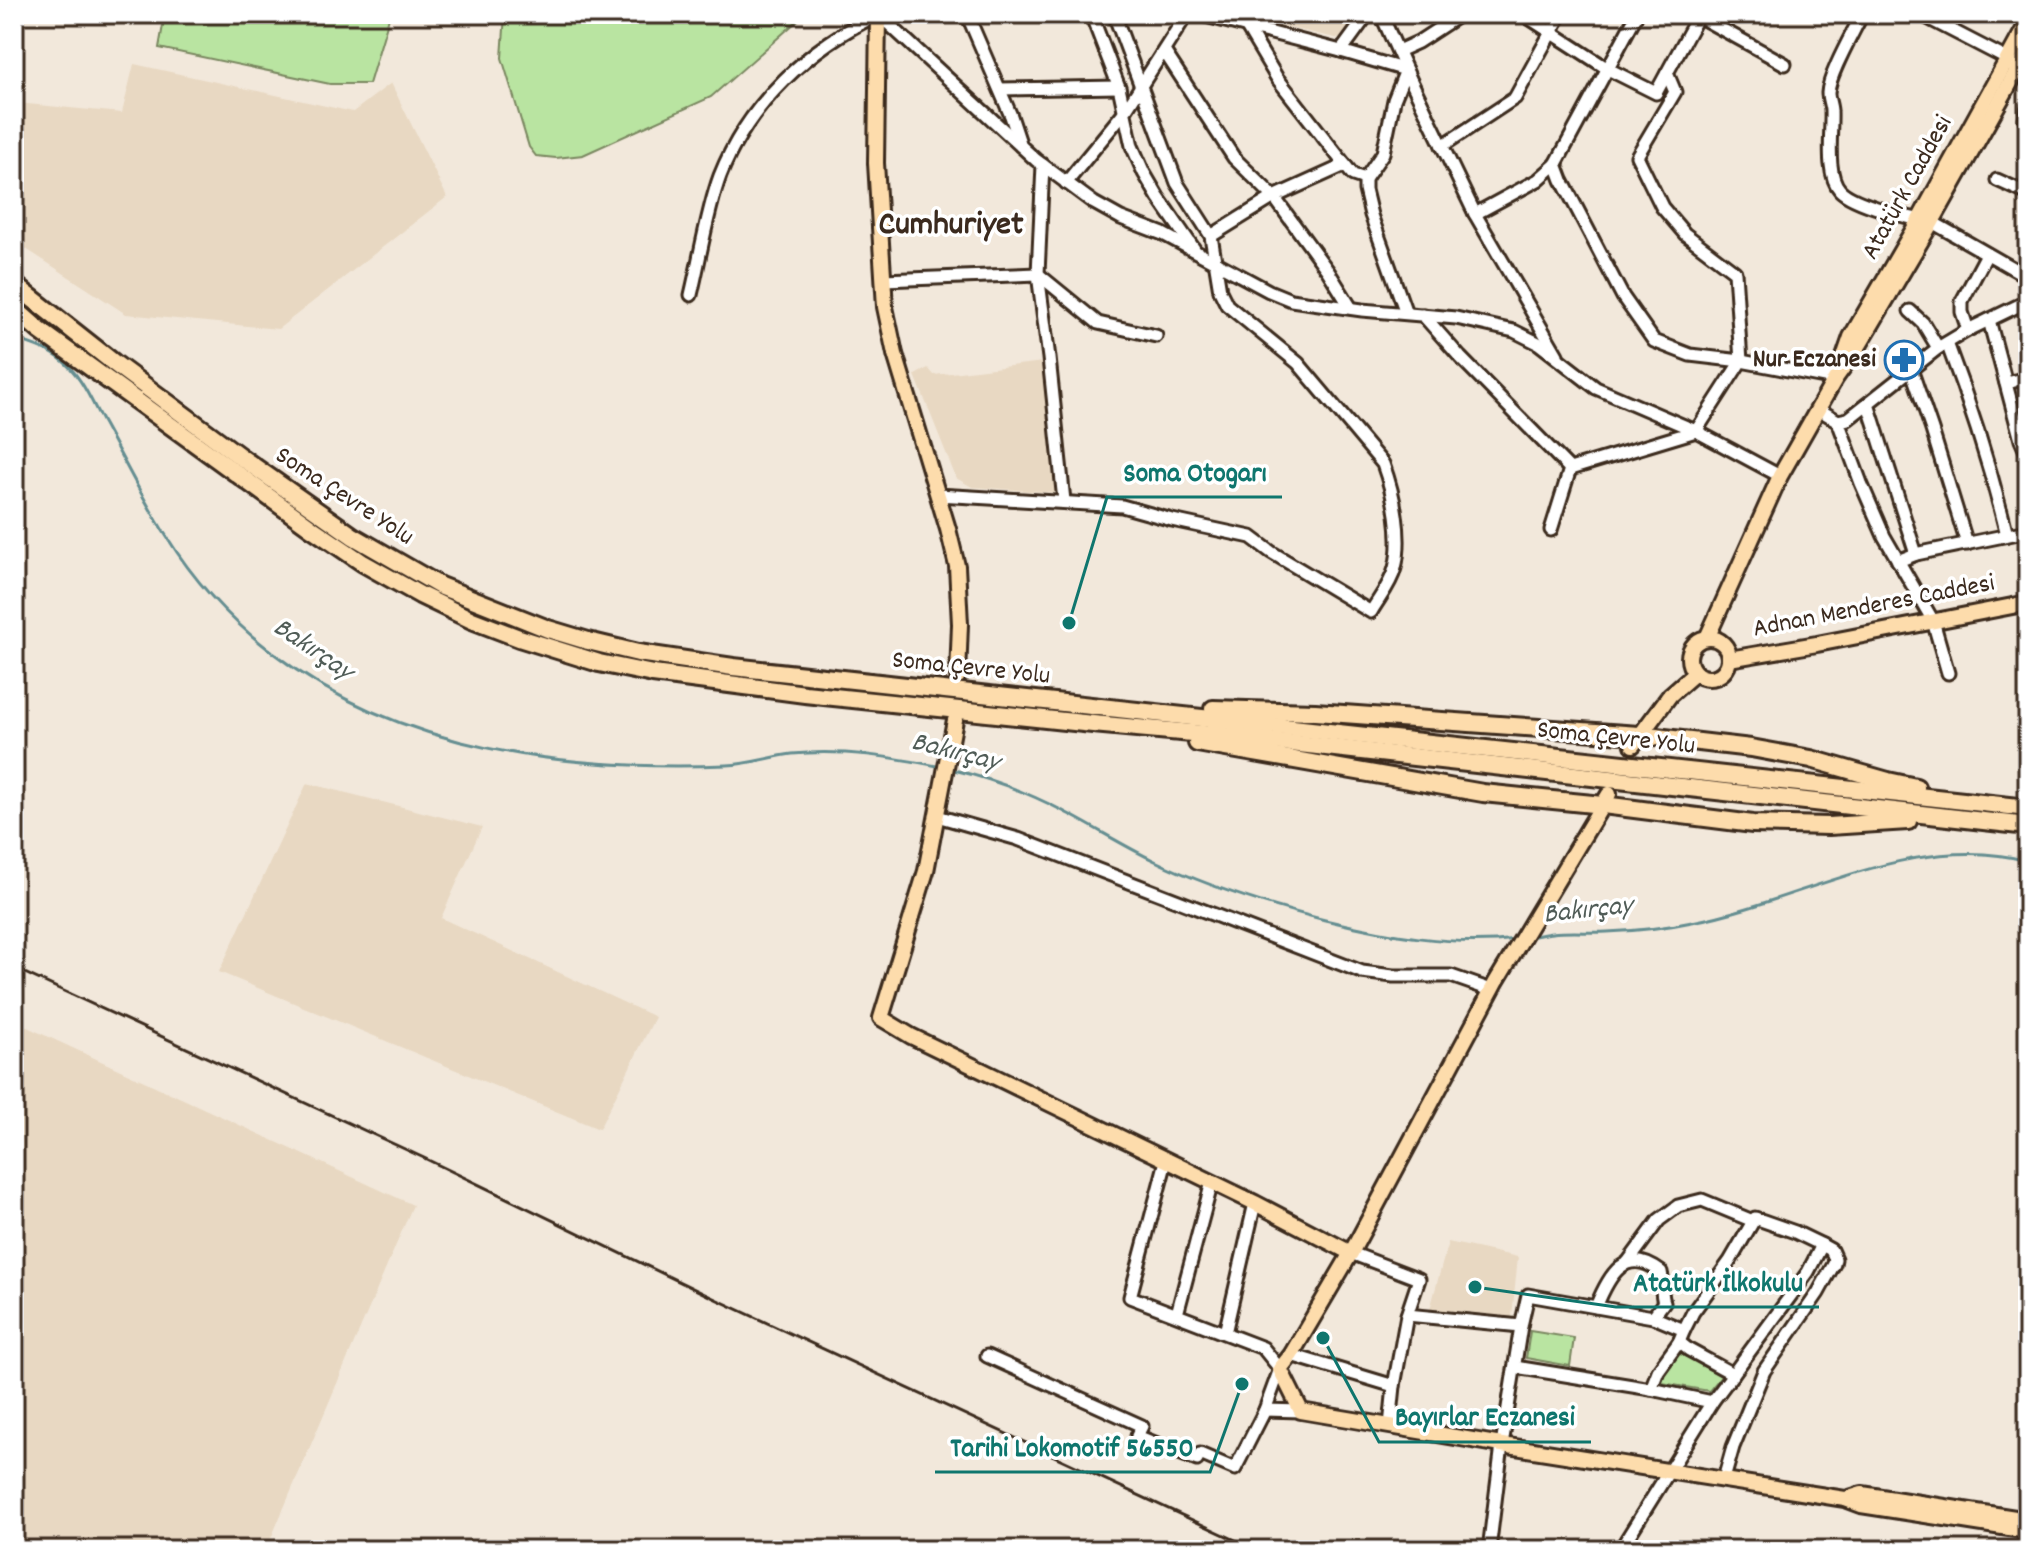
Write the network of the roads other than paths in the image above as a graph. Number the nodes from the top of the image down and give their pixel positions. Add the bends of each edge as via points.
1 (879, 14) edge
2 (967, 14) edge
3 (1091, 14) edge
4 (1114, 14) edge
5 (1187, 14) edge
6 (1198, 14) edge
7 (1368, 14) edge
8 (1381, 14) edge
9 (1461, 14) edge
10 (1523, 14) edge
11 (1561, 14) edge
12 (1637, 14) edge
13 (1862, 14) edge
14 (1920, 14) edge
15 (1698, 15) edge
16 (2028, 22) edge
17 (1246, 26) junction
18 (1551, 33) junction
19 (1164, 51) junction
20 (1341, 51) junction
21 (1398, 51) junction
22 (2028, 51) edge
23 (1785, 64) dead end
24 (1608, 69) junction
25 (2017, 69) edge
26 (1406, 70) junction
27 (1667, 73) junction
28 (1119, 87) junction
29 (1141, 87) junction
30 (1000, 89) junction
31 (2028, 105) edge
32 (1125, 111) junction
33 (2028, 121) edge
34 (1442, 146) junction
35 (1021, 147) junction
36 (1556, 164) junction
37 (1043, 165) junction
38 (1345, 165) junction
39 (1365, 179) junction
40 (1997, 180) dead end
41 (1066, 183) junction
42 (2028, 194) edge
43 (1274, 197) junction
44 (1475, 214) junction
45 (1925, 221) junction
46 (1211, 236) junction
47 (1196, 251) junction
48 (1987, 254) junction
49 (1216, 262) junction
50 (1038, 274) junction
51 (2028, 277) edge
52 (883, 280) junction
53 (14, 284) edge
54 (691, 295) dead end
55 (2028, 301) edge
56 (14, 308) edge
57 (1351, 308) junction
58 (1910, 311) dead end
59 (1406, 313) junction
60 (1423, 315) junction
61 (1989, 320) junction
62 (1968, 330) junction
63 (1156, 336) dead end
64 (1942, 346) junction
65 (1559, 359) junction
66 (1741, 361) junction
67 (1911, 369) junction
68 (2028, 378) edge
69 (1835, 379) junction
70 (2006, 383) junction
71 (1868, 404) junction
72 (1818, 409) junction
73 (1838, 421) junction
74 (1696, 431) junction
75 (2028, 449) edge
76 (1570, 469) junction
77 (1780, 476) junction
78 (938, 495) junction
79 (1064, 501) junction
80 (1551, 530) dead end
81 (2028, 531) edge
82 (2007, 535) junction
83 (1967, 544) junction
84 (1916, 554) junction
85 (1898, 561) junction
86 (2028, 603) edge
87 (1933, 621) junction
88 (1707, 638) junction
89 (1729, 659) junction
90 (1695, 673) junction
91 (1948, 673) dead end
92 (958, 676) dead end
93 (1093, 706) junction
94 (1093, 724) junction
95 (954, 726) dead end
96 (1636, 740) junction
97 (1606, 800) junction
98 (2007, 806) junction
99 (938, 808) junction
100 (2028, 808) edge
101 (1974, 820) junction
102 (2028, 826) edge
103 (1494, 986) junction
104 (1166, 1161) junction
105 (1212, 1182) junction
106 (1255, 1203) junction
107 (1753, 1221) junction
108 (1822, 1245) junction
109 (1351, 1253) junction
110 (1628, 1262) junction
111 (1596, 1307) junction
112 (1177, 1314) junction
113 (1407, 1315) junction
114 (1653, 1317) junction
115 (1521, 1326) junction
116 (1684, 1330) junction
117 (1225, 1333) junction
118 (1679, 1342) junction
119 (1291, 1355) junction
120 (987, 1356) dead end
121 (1515, 1367) junction
122 (1280, 1369) junction
123 (1733, 1374) junction
124 (1394, 1386) junction
125 (1651, 1389) junction
126 (1712, 1402) junction
127 (1265, 1410) junction
128 (1301, 1411) junction
129 (1390, 1426) junction
130 (1502, 1445) junction
131 (1669, 1470) junction
132 (1724, 1479) junction
133 (1845, 1499) junction
134 (2028, 1520) edge
135 (2028, 1531) edge
136 (1489, 1550) edge
137 (1620, 1550) edge

1 - 35 street
1 - 52 main road via 876,163
1 - 54 street via 805,60 739,137 720,177
2 - 30 street
3 - 28 street
4 - 29 street
5 - 19 street
6 - 17 street
7 - 20 street
8 - 21 street
9 - 21 street
10 - 18 street
11 - 18 street
12 - 24 street
13 - 45 street via 1828,94 1831,172 1839,189 1854,199
14 - 25 street
15 - 23 street
15 - 27 street
16 - 25 main road, Atatürk Caddesi
17 - 20 street
17 - 38 street via 1277,78
18 - 24 street
18 - 34 street via 1515,98
19 - 29 street
19 - 43 street via 1234,158
20 - 26 street
21 - 26 street
22 - 25 main road
24 - 27 street via 1656,93
24 - 36 street
25 - 45 main road, Atatürk Caddesi
26 - 34 street
26 - 39 street via 1383,153
27 - 66 street via 1675,92 1637,156 1669,216 1735,272
28 - 30 street
28 - 32 street
29 - 32 street
29 - 46 street via 1177,183
30 - 35 street
31 - 33 street
32 - 41 street
32 - 47 street via 1144,173
34 - 44 street
35 - 37 street
36 - 44 street via 1538,180
36 - 66 street via 1623,297 1654,341 1690,355
37 - 41 street
37 - 50 street
38 - 39 street
38 - 43 street
39 - 59 street via 1371,215
40 - 42 street
41 - 47 street via 1121,218
43 - 46 street
43 - 57 street
44 - 65 street
45 - 48 street
45 - 69 main road, Atatürk Caddesi via 1851,337
46 - 49 street
47 - 49 street
48 - 51 street
48 - 62 street via 1962,301
49 - 57 street via 1291,300
49 - 79 street via 1227,305 1298,363 1383,464 1398,534 1395,568 1371,612 1251,537 1122,506
50 - 52 street
50 - 63 street via 1098,323
50 - 79 street
52 - 78 main road via 895,354
53 - 93 highway, Soma Çevre Yolu via 353,536 440,586 548,629 683,660
55 - 61 street
56 - 94 highway, Soma Çevre Yolu via 363,563 472,620 599,663 653,674
57 - 59 street
58 - 64 street
59 - 60 street
60 - 65 street via 1514,331
60 - 76 street
61 - 62 street
61 - 70 street
62 - 64 street
64 - 67 street
64 - 82 street via 1968,398
65 - 74 street via 1596,388
66 - 69 street
66 - 74 street
67 - 71 street
67 - 83 street
68 - 70 street
69 - 72 main road, Atatürk Caddesi
70 - 75 street
71 - 73 street
71 - 84 street
72 - 73 street
72 - 77 main road, Atatürk Caddesi
73 - 85 street
74 - 76 street
74 - 77 street
76 - 80 street
77 - 88 main road, Atatürk Caddesi
78 - 79 street
78 - 92 main road via 958,576
81 - 82 street
82 - 83 street
83 - 84 street
84 - 85 street
85 - 87 street
86 - 87 main road, Adnan Menderes Caddesi
87 - 89 main road, Adnan Menderes Caddesi
87 - 91 street
88 - 89 main road via 1725,646
88 - 90 main road via 1689,652
89 - 90 main road via 1720,675 1707,678
90 - 96 main road via 1670,695
93 - 96 highway via 1315,712
93 - 98 highway, Soma Çevre Yolu
94 - 97 highway via 1483,793
94 - 101 highway, Soma Çevre Yolu
95 - 99 main road
96 - 98 highway via 1751,748
97 - 101 highway via 1753,824
97 - 103 main road
98 - 100 highway, Soma Çevre Yolu
99 - 103 street via 1362,972 1451,976
99 - 104 main road via 926,871 881,1018
101 - 102 highway, Soma Çevre Yolu
103 - 109 main road
104 - 105 main road
104 - 112 street via 1130,1297
105 - 106 main road
105 - 112 street
106 - 109 main road
106 - 117 street
107 - 108 street via 1763,1220
107 - 110 street via 1702,1200 1678,1206 1659,1220
107 - 116 street
108 - 123 street
108 - 132 street via 1831,1250 1834,1264 1764,1371
109 - 113 street via 1419,1279
109 - 119 main road
110 - 111 street via 1603,1290
110 - 114 street via 1641,1260 1661,1272 1664,1302
111 - 114 street
111 - 115 street via 1528,1295
112 - 117 street
113 - 115 street
113 - 124 street
114 - 116 street
115 - 121 street
116 - 118 street
117 - 122 street via 1263,1348
118 - 123 street
118 - 125 street
119 - 122 main road
119 - 124 street
120 - 127 street via 1142,1426 1137,1436 1235,1469
121 - 125 street
121 - 130 street
122 - 127 street
122 - 128 main road
123 - 126 street
124 - 129 street
125 - 126 street
126 - 131 street
127 - 128 street
128 - 129 main road
129 - 130 main road
130 - 131 main road
130 - 136 street
131 - 132 main road
131 - 137 street
132 - 133 main road
133 - 134 main road via 1862,1494
133 - 135 main road

